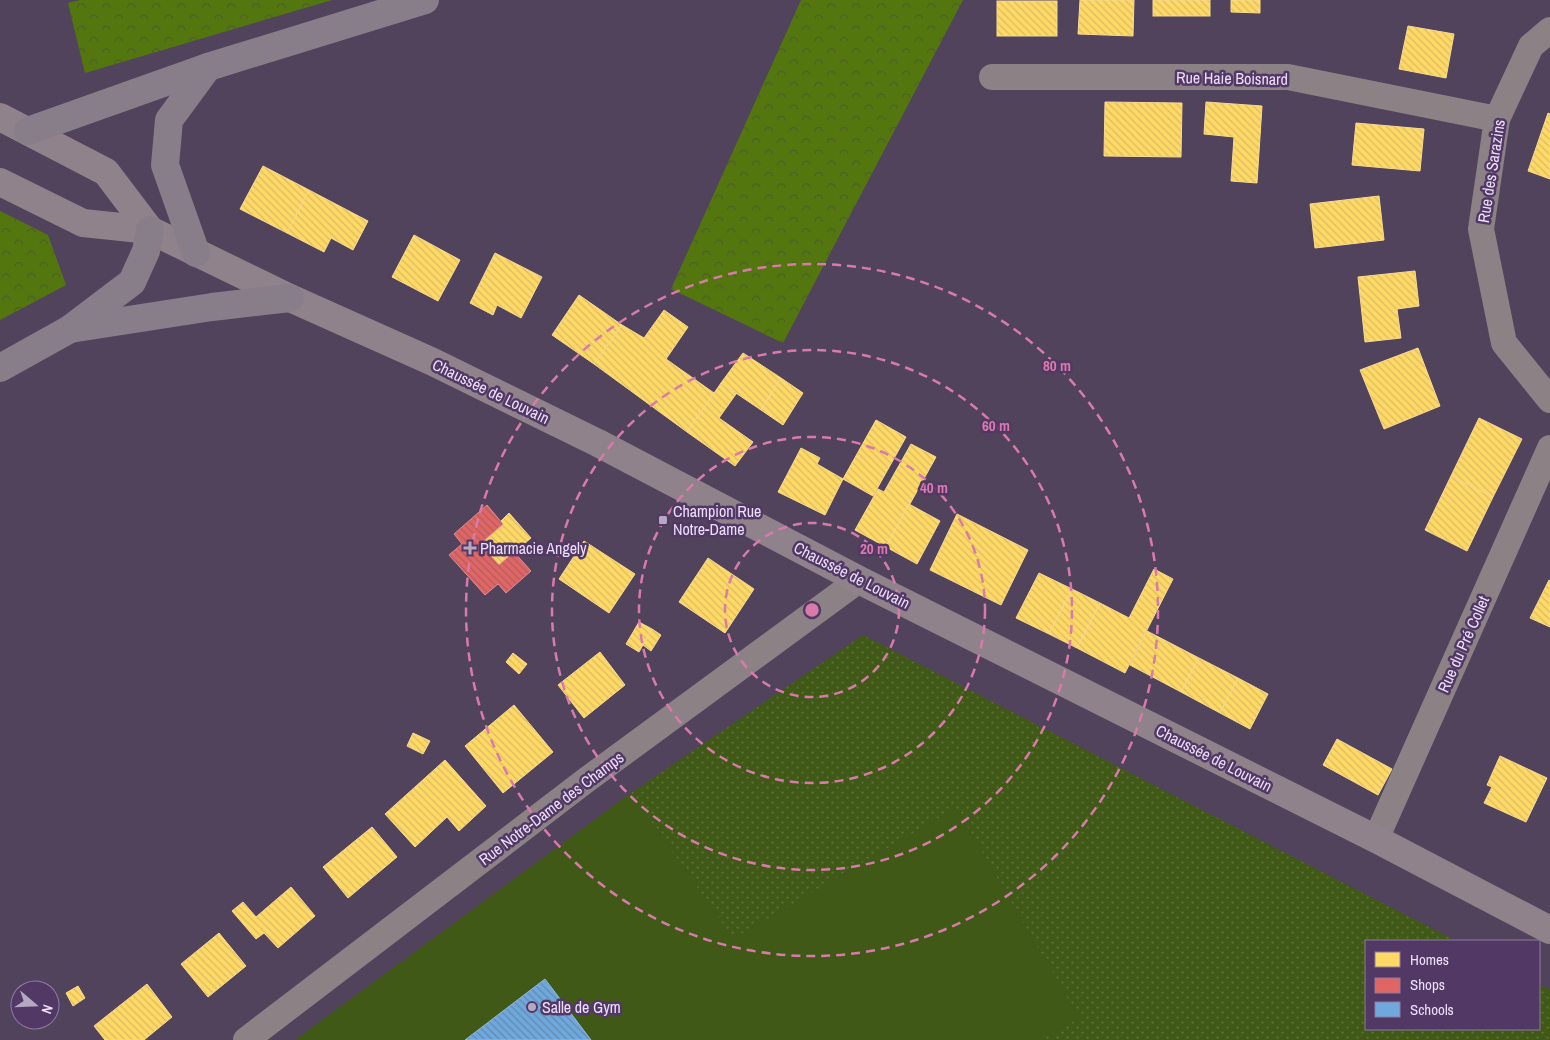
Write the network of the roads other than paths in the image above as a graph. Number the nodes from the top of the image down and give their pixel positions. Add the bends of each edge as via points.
1 (425, 0) edge
2 (1550, 30) edge
3 (208, 67) junction
4 (992, 78) dead end
5 (0, 116) edge
6 (1497, 119) junction
7 (28, 131) junction
8 (0, 137) edge
9 (0, 182) edge
10 (150, 230) junction
11 (196, 253) junction
12 (290, 298) junction
13 (70, 329) junction
14 (0, 368) edge
15 (1550, 400) edge
16 (1550, 448) edge
17 (860, 580) junction
18 (1376, 839) junction
19 (1550, 930) edge
20 (246, 1040) edge

1 - 3 highway
2 - 6 street, Rue des Sarazins via 1531,46
3 - 7 highway
3 - 11 highway via 169,120 165,165
4 - 6 street, Rue Haie Boisnard via 1288,77
5 - 7 main road, Chaussée de Louvain
6 - 15 street, Rue des Sarazins via 1481,229 1504,343
7 - 8 main road
7 - 10 main road, Chaussée de Louvain via 106,172
9 - 10 main road, Chaussée de Louvain via 83,223
10 - 11 main road, Chaussée de Louvain
10 - 13 highway via 146,251 132,282
11 - 12 main road, Chaussée de Louvain
12 - 13 highway
12 - 17 main road, Chaussée de Louvain via 433,362 598,443
13 - 14 highway
16 - 18 street, Rue du Pré Collet
17 - 18 main road, Chaussée de Louvain
17 - 20 street, Rue Notre-Dame des Champs via 578,787
18 - 19 main road, Chaussée de Louvain

